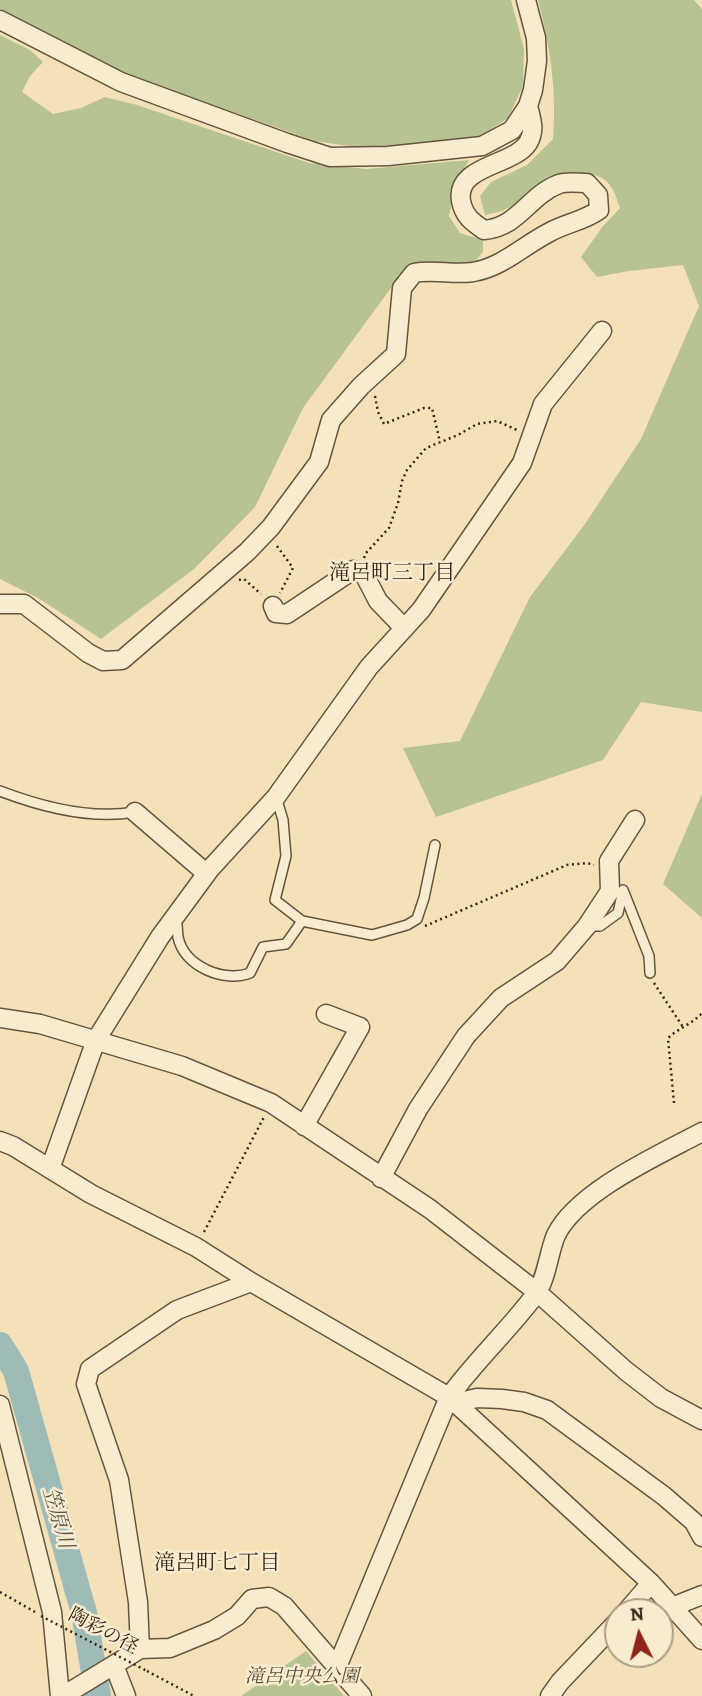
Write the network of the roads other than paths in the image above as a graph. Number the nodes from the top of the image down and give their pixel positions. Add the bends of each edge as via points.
1 (526, 0) edge
2 (0, 20) edge
3 (528, 106) junction
4 (602, 331) dead end
5 (0, 604) edge
6 (273, 606) road end
7 (404, 628) junction
8 (0, 791) edge
9 (276, 797) junction
10 (135, 812) joint
11 (635, 820) dead end
12 (435, 845) dead end
13 (206, 873) junction
14 (175, 915) junction
15 (302, 921) junction
16 (587, 926) junction
17 (650, 973) road end
18 (326, 1014) dead end
19 (0, 1018) edge
20 (96, 1040) junction
21 (304, 1126) junction
22 (702, 1132) edge
23 (0, 1141) edge
24 (50, 1169) junction
25 (381, 1178) junction
26 (251, 1282) junction
27 (537, 1292) junction
28 (453, 1400) junction
29 (0, 1405) edge
30 (702, 1420) edge
31 (702, 1537) edge
32 (651, 1583) junction
33 (702, 1595) edge
34 (638, 1598) edge
35 (664, 1598) edge
36 (674, 1606) edge
37 (674, 1609) edge
38 (604, 1636) edge
39 (702, 1640) edge
40 (140, 1649) junction
41 (114, 1665) junction
42 (337, 1667) junction
43 (62, 1696) edge
44 (126, 1696) edge
45 (362, 1696) edge
46 (550, 1696) edge

1 - 3 street via 537,61
2 - 3 street via 121,82 330,157 482,146 512,130
3 - 5 street via 533,127 526,146 465,182 460,192 465,215 484,230 499,229 561,183 587,183 598,195 599,210 477,271 414,273 402,288 396,354 331,419 319,462 247,552 122,660 103,661 88,653 24,604
4 - 7 street via 543,404 522,463
6 - 7 street via 276,613 286,614 353,570 364,574 378,601
7 - 9 street via 369,667
8 - 10 lane via 50,808 111,815
9 - 13 street
9 - 15 lane via 286,856 275,900
10 - 13 street
11 - 16 street via 609,861 610,891
12 - 15 lane via 424,898 412,922 372,935
13 - 14 street
14 - 15 lane via 178,939 197,965 215,975 250,973 262,947 286,944
14 - 20 street
16 - 17 lane via 600,926 618,913 623,890 649,956
16 - 25 street via 557,961 501,998 466,1036 418,1109
18 - 21 street via 360,1027
19 - 20 street
20 - 21 street via 182,1066 271,1103
20 - 24 street
21 - 25 street
22 - 27 street via 588,1196 557,1234
23 - 24 street
24 - 26 street via 196,1247
25 - 27 street via 430,1209
26 - 28 street
26 - 40 street via 177,1310 90,1369 86,1384 119,1480 138,1602
27 - 28 street via 472,1366
27 - 30 street via 626,1371 661,1398
28 - 31 street via 502,1399 547,1410 664,1496 694,1522
28 - 32 street
28 - 42 street
29 - 43 street via 52,1612
32 - 34 street
32 - 35 street
33 - 36 street
37 - 39 street
38 - 46 street
40 - 41 street
40 - 42 street via 170,1648 214,1630 237,1616 252,1599 269,1597 284,1606
41 - 43 street
41 - 44 street
42 - 45 street

